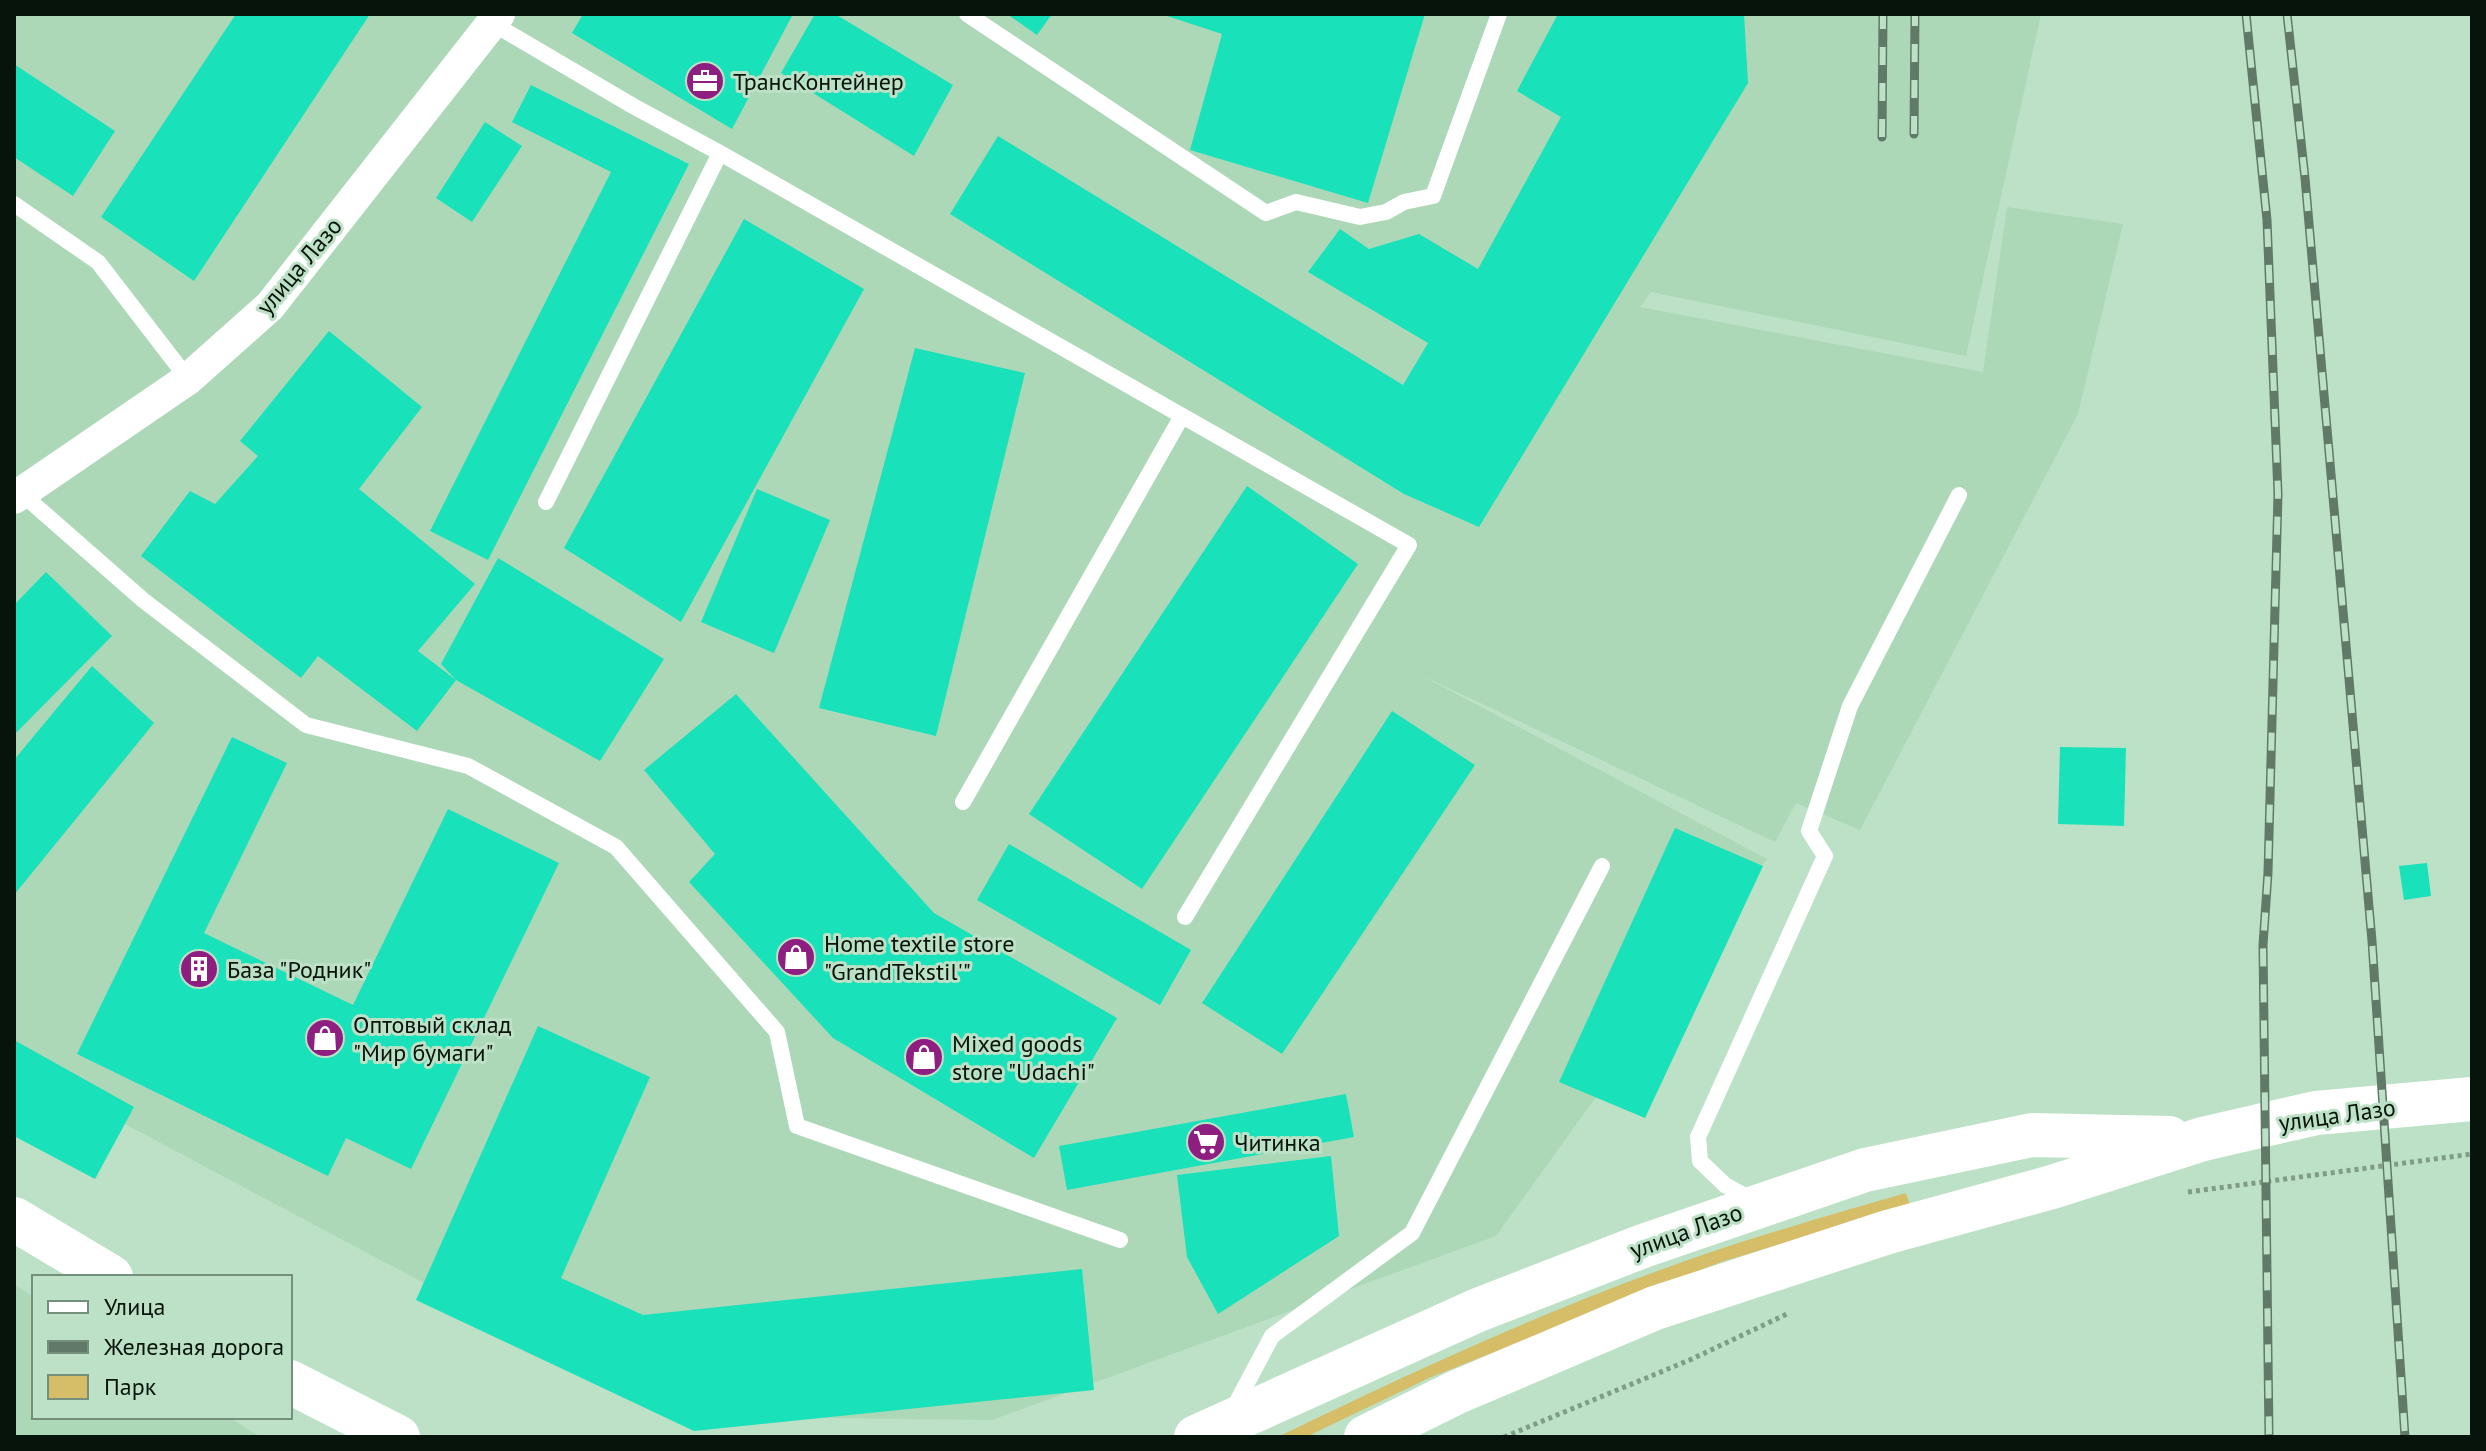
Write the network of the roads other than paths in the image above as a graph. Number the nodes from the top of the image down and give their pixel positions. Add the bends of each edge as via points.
1 (967, 14) edge
2 (1499, 14) edge
3 (495, 18) edge
4 (720, 153) junction
5 (14, 204) edge
6 (188, 379) junction
7 (1182, 416) junction
8 (18, 495) edge
9 (1959, 495) dead end
10 (546, 502) dead end
11 (963, 802) dead end
12 (1602, 866) dead end
13 (1185, 917) dead end
14 (2472, 1099) edge
15 (2203, 1139) junction
16 (1758, 1204) junction
17 (14, 1219) edge
18 (1120, 1240) dead end
19 (108, 1275) edge
20 (292, 1383) edge
21 (1210, 1432) edge
22 (398, 1437) edge
23 (1366, 1437) edge

1 - 2 lane via 1266,213 1296,202 1360,217 1433,196
3 - 4 lane via 633,106
3 - 6 street, улица Лазо via 270,306
4 - 7 lane
4 - 10 lane
5 - 6 lane via 98,262
6 - 8 street, улица Лазо
7 - 11 lane
7 - 13 lane via 1409,545
8 - 18 lane via 143,600 306,725 468,766 616,847 777,1032 797,1126
9 - 16 lane via 1850,706 1809,831 1825,856 1698,1137 1700,1161 1725,1185
12 - 21 lane via 1412,1233 1272,1336
14 - 15 main road, улица Лазо via 2316,1113
15 - 16 main road, улица Лазо via 2032,1135 1865,1170
15 - 23 main road, улица Лазо via 1655,1308 1457,1392
16 - 21 main road, улица Лазо via 1478,1310
17 - 19 main road
20 - 22 main road

